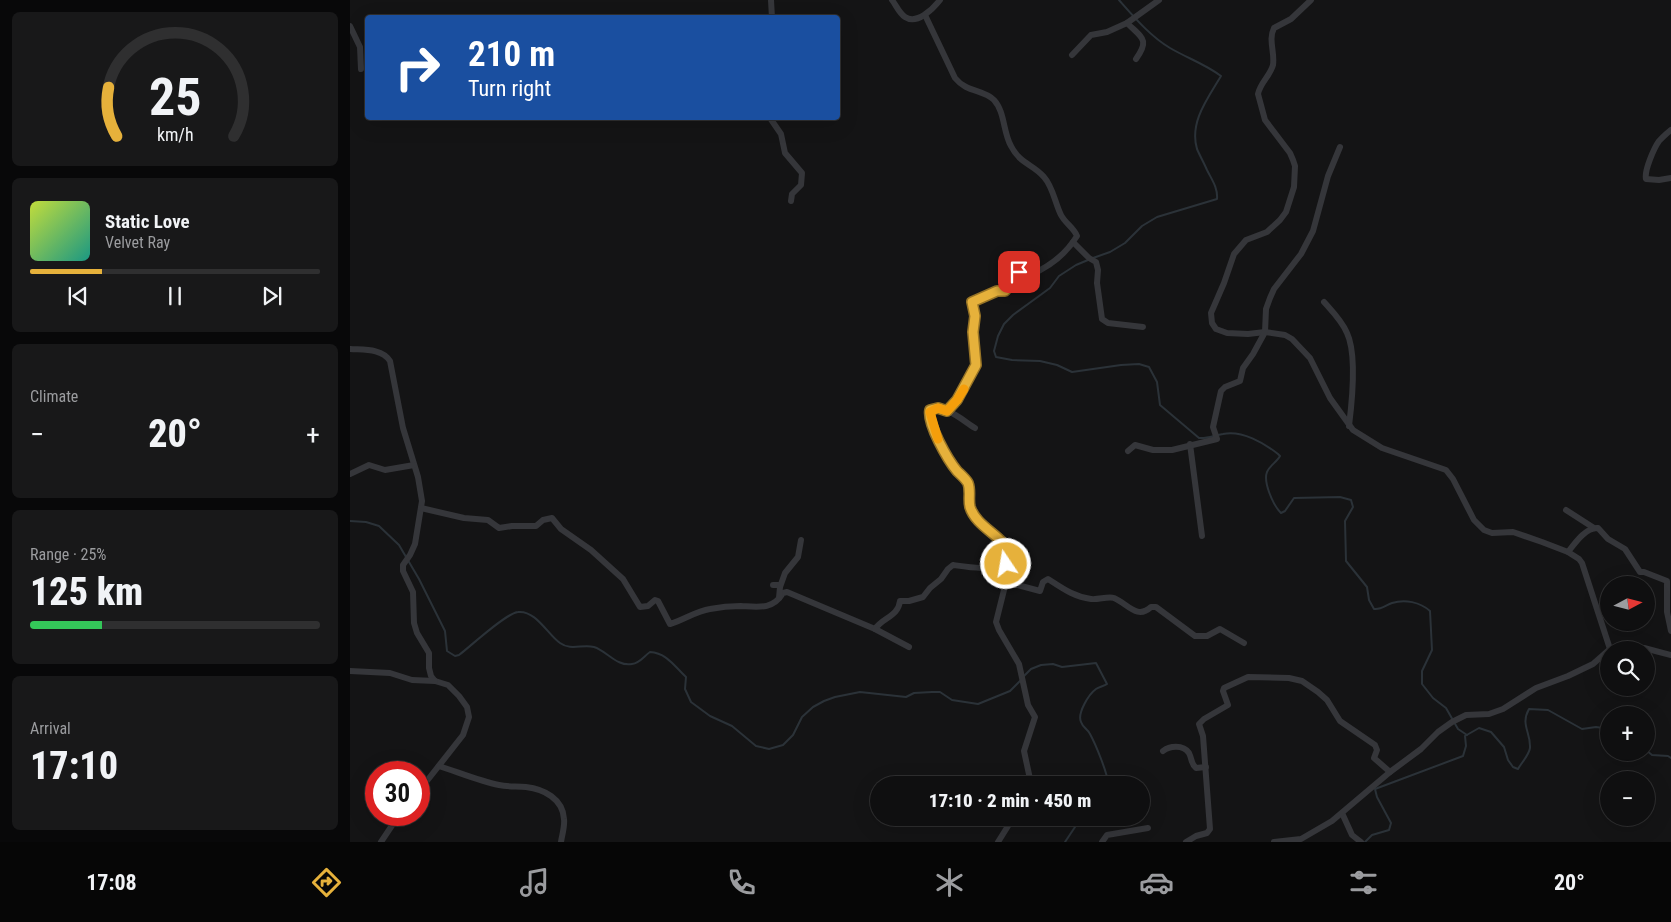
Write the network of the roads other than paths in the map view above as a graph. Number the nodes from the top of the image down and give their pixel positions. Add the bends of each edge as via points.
1 (771, 0) edge
2 (892, 0) edge
3 (940, 0) edge
4 (1158, 0) edge
5 (1311, 0) edge
6 (772, 15) edge
7 (925, 15) junction
8 (1127, 23) junction
9 (350, 26) edge
10 (1072, 55) dead end
11 (1136, 59) dead end
12 (362, 69) dead end
13 (771, 120) edge
14 (1671, 130) edge
15 (1340, 148) dead end
16 (1671, 178) edge
17 (790, 201) dead end
18 (1073, 242) junction
19 (1324, 302) dead end
20 (1143, 327) dead end
21 (1265, 332) junction
22 (350, 349) edge
23 (947, 411) junction
24 (1349, 426) junction
25 (976, 428) dead end
26 (1190, 444) junction
27 (1128, 451) dead end
28 (414, 465) junction
29 (350, 474) edge
30 (421, 508) junction
31 (1566, 510) dead end
32 (1594, 528) junction
33 (1202, 536) dead end
34 (801, 540) dead end
35 (1568, 552) junction
36 (1006, 564) junction
37 (1006, 582) junction
38 (773, 585) dead end
39 (780, 585) junction
40 (779, 599) junction
41 (875, 629) junction
42 (1671, 631) edge
43 (1607, 641) edge
44 (1244, 643) dead end
45 (909, 647) dead end
46 (1655, 650) edge
47 (1671, 654) edge
48 (1600, 658) edge
49 (350, 671) edge
50 (436, 680) junction
51 (1163, 751) dead end
52 (439, 766) junction
53 (1206, 767) junction
54 (1390, 772) junction
55 (1029, 776) edge
56 (430, 777) edge
57 (1342, 813) junction
58 (390, 826) edge
59 (1007, 826) edge
60 (1148, 828) dead end
61 (1359, 841) edge
62 (381, 842) edge
63 (561, 842) edge
64 (998, 842) edge
65 (1102, 842) edge
66 (1186, 842) edge
67 (1274, 842) edge

1 - 6 street
2 - 7 street via 908,19
3 - 7 street
4 - 8 street
5 - 21 street via 1291,19 1274,28 1272,68 1258,94 1265,120 1290,153 1295,166 1291,199 1286,212 1271,229 1246,240 1237,248 1211,317 1220,331 1236,334
7 - 18 street via 955,78 961,86 994,101 1015,154 1044,177 1063,220 1077,234
8 - 10 street via 1091,36
8 - 11 street via 1144,41
9 - 12 street via 359,42
13 - 17 street via 781,134 785,153 802,173 801,185
14 - 16 street via 1659,142 1645,175 1646,179
15 - 21 street via 1328,176 1313,231 1270,298
18 - 20 street via 1096,262 1102,319 1108,323
18 - 23 street via 1046,267 1030,275 1020,271 1005,291 997,291 972,302 976,365 957,400
19 - 24 street via 1341,322 1352,347
21 - 24 street via 1285,335 1299,345 1310,358 1330,398
21 - 26 street via 1243,368 1240,381 1225,386 1221,391 1213,428 1217,439
22 - 28 street via 379,352 388,358
23 - 25 street
23 - 36 street via 938,408 930,412 936,433 951,462 968,483 972,512 1003,543
24 - 35 street via 1382,448 1446,470 1474,520 1484,530 1513,532
26 - 27 street via 1172,450 1135,446
26 - 33 street
28 - 29 street via 383,470 369,465
28 - 30 street via 421,491
30 - 40 street via 488,520 499,528 536,526 552,518 623,579 640,607 658,601 669,624 710,608 763,607
30 - 50 street via 415,544 402,569 413,592 417,633 429,653 430,674
31 - 32 street
32 - 35 street via 1581,536
32 - 42 street via 1625,549 1640,572 1667,581
34 - 39 street via 798,557 787,569
35 - 43 street via 1581,561
36 - 37 street
36 - 41 street via 976,569 953,565 923,597 900,601 895,614
37 - 44 street via 1040,591 1048,579 1071,594 1092,599 1113,598 1140,613 1156,607 1194,636 1207,636 1220,629
37 - 55 street via 996,622 1017,659 1028,708 1035,716 1024,751
38 - 39 street
39 - 40 street
40 - 41 street via 783,593 790,592
41 - 45 street
46 - 47 street
48 - 54 street via 1568,676 1536,688 1498,711 1460,717
49 - 50 street
50 - 52 street via 448,685 459,696 469,717 463,735
51 - 53 street via 1176,746 1184,748 1193,766
52 - 56 street
52 - 63 street via 497,785 526,787 548,793 558,802 563,813
53 - 54 street via 1199,724 1228,705 1224,688 1248,677 1281,677 1302,681 1318,692 1340,721 1375,745 1374,758
53 - 66 street via 1210,829 1208,833
54 - 57 street
57 - 61 street via 1352,835
57 - 67 street via 1304,838
58 - 62 street
59 - 64 street
60 - 65 street via 1110,834

